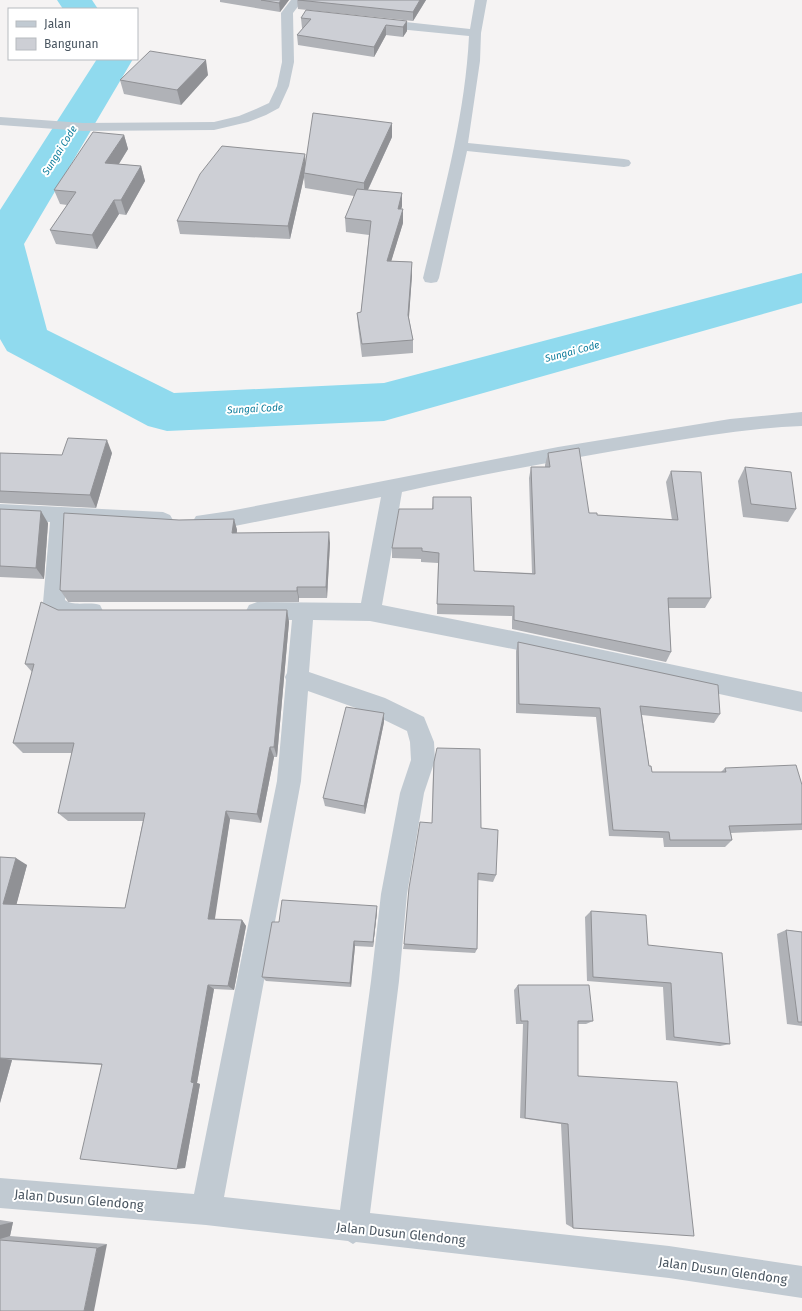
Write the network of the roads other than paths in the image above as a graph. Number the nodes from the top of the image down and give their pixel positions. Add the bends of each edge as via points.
1 (297, 0) edge
2 (481, 0) edge
3 (287, 13) junction
4 (303, 15) edge
5 (365, 22) edge
6 (475, 33) junction
7 (0, 121) edge
8 (461, 146) junction
9 (624, 163) dead end
10 (431, 278) dead end
11 (801, 423) edge
12 (393, 487) junction
13 (0, 512) edge
14 (60, 515) junction
15 (114, 611) edge
16 (240, 611) edge
17 (303, 611) junction
18 (370, 612) junction
19 (296, 677) junction
20 (802, 702) edge
21 (0, 1192) edge
22 (206, 1210) junction
23 (353, 1228) junction
24 (802, 1282) edge

1 - 3 street
2 - 6 street
3 - 4 street
3 - 7 street via 288,62 283,86 274,105 243,119 214,126 83,126
5 - 6 street
6 - 8 street via 474,61
8 - 9 street
8 - 10 street
11 - 12 street via 716,428 596,446
12 - 14 street via 230,519 183,522
12 - 18 street
13 - 14 street
14 - 15 street via 54,603 66,612
16 - 17 street
17 - 18 street
17 - 19 street
18 - 20 street
19 - 22 street via 289,782
19 - 23 street via 377,705 416,724 422,742 422,760 412,793 394,894
21 - 22 street, Jalan Dusun Glendong
22 - 23 street, Jalan Dusun Glendong
23 - 24 street, Jalan Dusun Glendong via 669,1262

